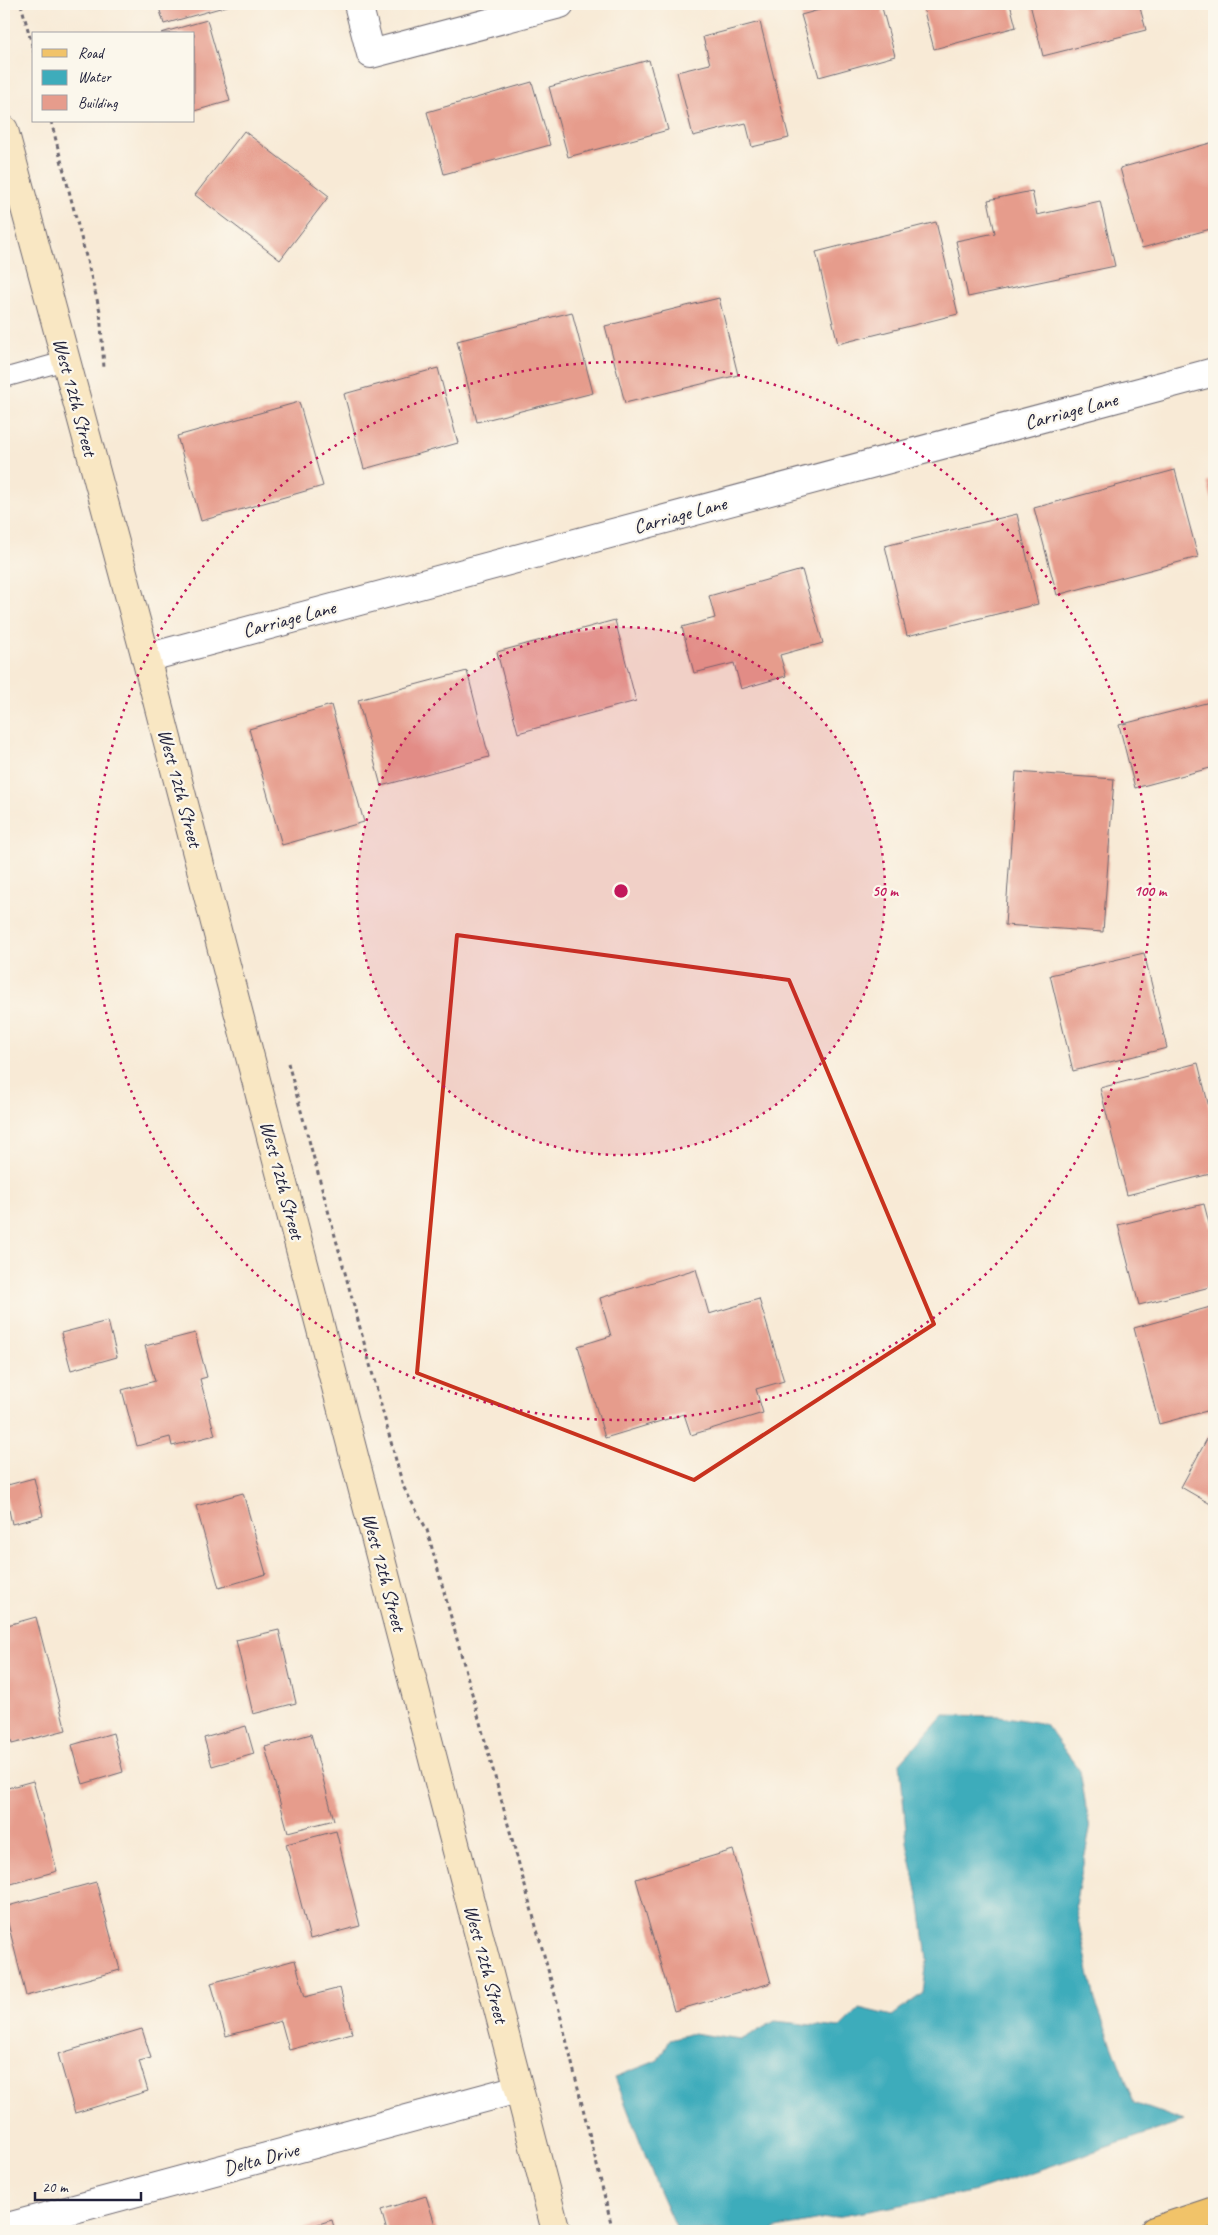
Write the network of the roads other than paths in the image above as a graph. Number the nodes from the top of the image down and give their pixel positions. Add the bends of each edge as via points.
1 (358, 4) edge
2 (560, 4) edge
3 (4, 130) edge
4 (65, 361) junction
5 (1214, 372) edge
6 (4, 378) edge
7 (146, 658) junction
8 (518, 2090) junction
9 (1214, 2211) edge
10 (4, 2228) edge
11 (556, 2231) edge
12 (1154, 2231) edge

1 - 2 street via 371,54
3 - 4 main road, West 12th Street
4 - 6 lane
4 - 7 main road, West 12th Street
5 - 7 street, Carriage Lane
7 - 8 main road, West 12th Street
8 - 10 street, Delta Drive
8 - 11 main road, West 12th Street
9 - 12 main road

